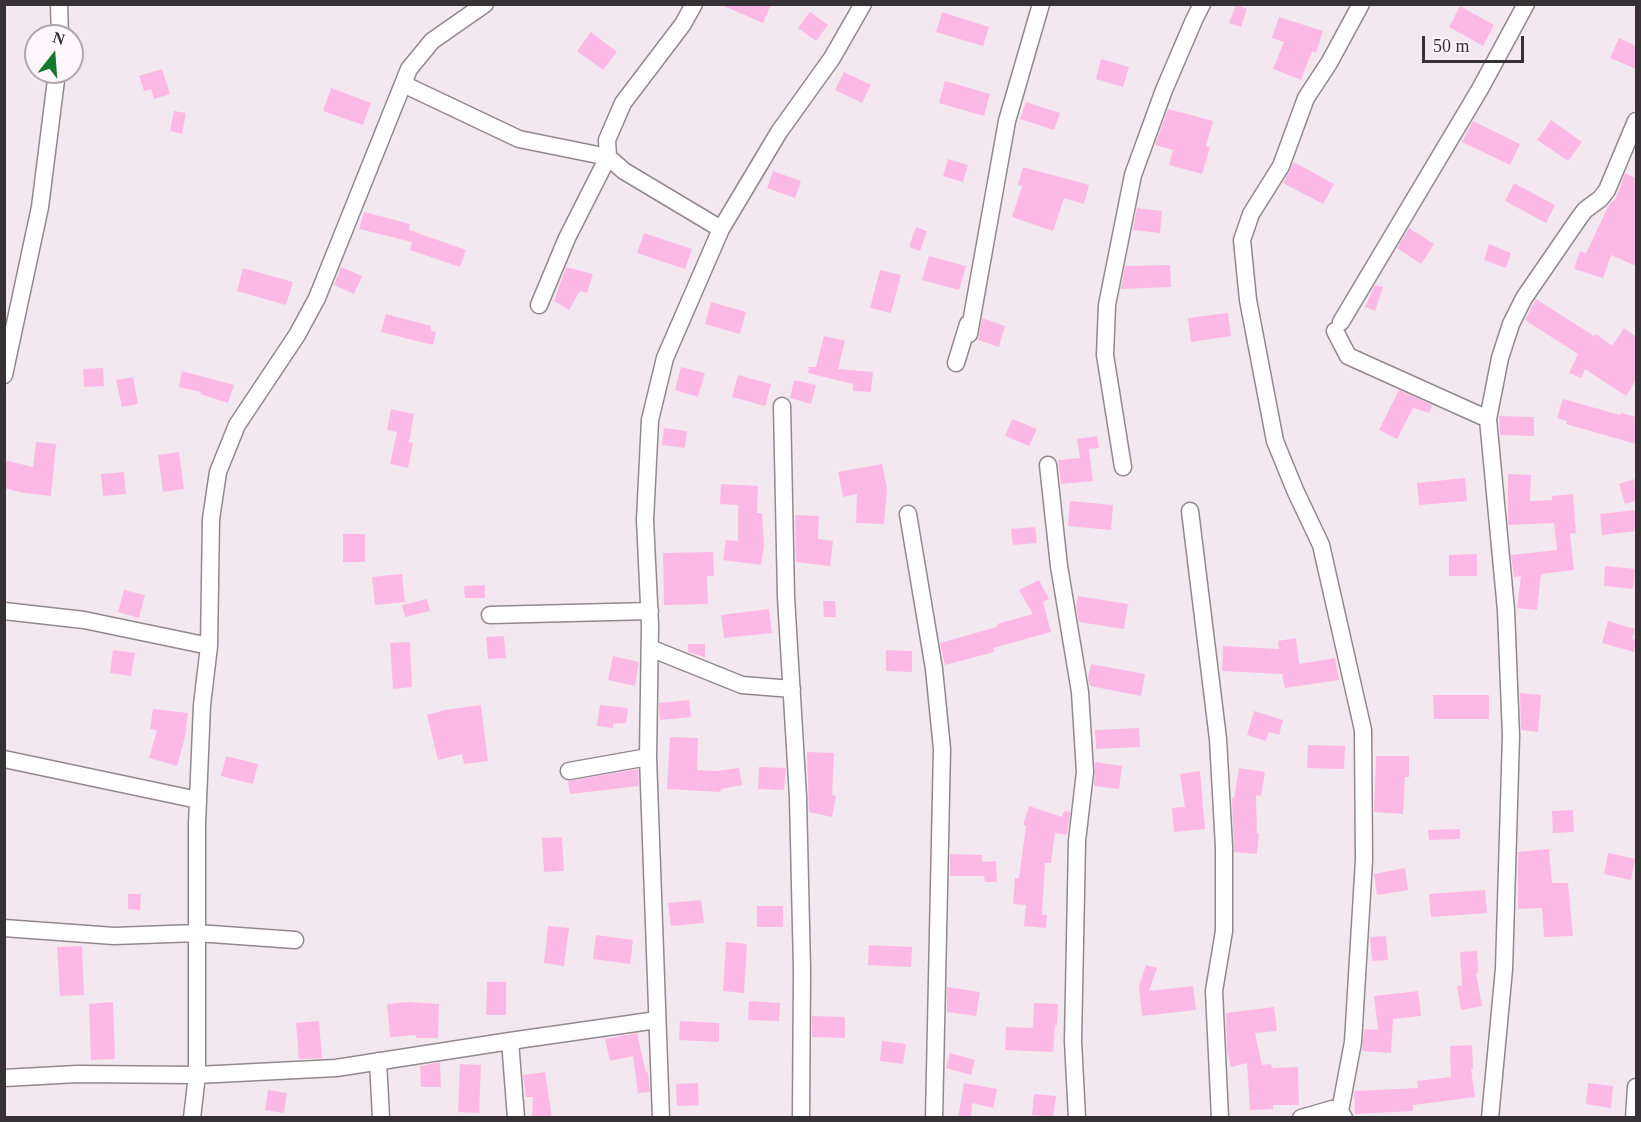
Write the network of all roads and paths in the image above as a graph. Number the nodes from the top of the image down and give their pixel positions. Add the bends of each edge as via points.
1 (58, 4) edge
2 (484, 4) edge
3 (694, 4) edge
4 (863, 4) edge
5 (1041, 4) edge
6 (1202, 4) edge
7 (1361, 4) edge
8 (1526, 4) edge
9 (59, 24) edge
10 (55, 84) edge
11 (403, 84) junction
12 (1636, 121) edge
13 (608, 157) junction
14 (721, 229) junction
15 (975, 303) junction
16 (539, 305) dead end
17 (969, 334) dead end
18 (956, 363) dead end
19 (4, 375) edge
20 (782, 406) dead end
21 (1488, 418) junction
22 (1048, 465) dead end
23 (1123, 467) dead end
24 (1190, 511) dead end
25 (908, 514) dead end
26 (4, 611) edge
27 (650, 611) junction
28 (490, 615) dead end
29 (209, 646) junction
30 (650, 648) junction
31 (792, 689) junction
32 (648, 757) junction
33 (4, 759) edge
34 (568, 771) dead end
35 (198, 800) junction
36 (4, 928) edge
37 (295, 940) dead end
38 (657, 1020) junction
39 (510, 1041) junction
40 (378, 1061) junction
41 (197, 1075) junction
42 (4, 1078) edge
43 (1636, 1087) edge
44 (1342, 1114) edge
45 (192, 1118) edge
46 (381, 1118) edge
47 (516, 1118) edge
48 (661, 1118) edge
49 (801, 1118) edge
50 (934, 1118) edge
51 (1077, 1118) edge
52 (1220, 1118) edge
53 (1301, 1118) edge
54 (1490, 1118) edge
55 (1634, 1118) edge

1 - 9 street
2 - 11 street via 432,41 409,69
3 - 13 street via 623,103 607,140
4 - 14 street
5 - 15 street via 1007,121
6 - 23 street via 1164,90 1133,175 1107,305 1105,356
7 - 44 street via 1306,98 1281,166 1251,214 1242,240 1248,300 1275,441 1321,545 1363,730 1364,860 1356,1008
8 - 21 street via 1480,89 1338,326 1348,356
10 - 19 street via 40,207
11 - 13 street via 519,139
11 - 29 street via 316,298 297,335 237,425 218,472 212,519
12 - 21 street via 1607,190 1579,218 1524,298 1511,324
13 - 14 street via 624,171
13 - 16 street
14 - 27 street via 665,358 650,420 645,520
15 - 17 street
15 - 18 street
20 - 31 street
21 - 54 street via 1506,610 1511,736 1504,969
22 - 51 street via 1059,566 1080,692 1085,772 1077,841 1073,1041
24 - 52 street via 1218,739 1224,847 1224,931 1214,991
25 - 50 street via 942,749
26 - 29 street via 84,620
27 - 28 street
27 - 30 street
29 - 35 street
30 - 31 street via 742,685
30 - 32 street
31 - 49 street via 799,808
32 - 34 street
32 - 38 street
33 - 35 street
35 - 41 street
36 - 37 street via 114,936 197,933
38 - 39 street
38 - 48 street
39 - 40 street
39 - 47 street
40 - 41 street via 336,1068
40 - 46 street
41 - 42 street
41 - 45 street
43 - 55 street
44 - 53 street via 1332,1109

